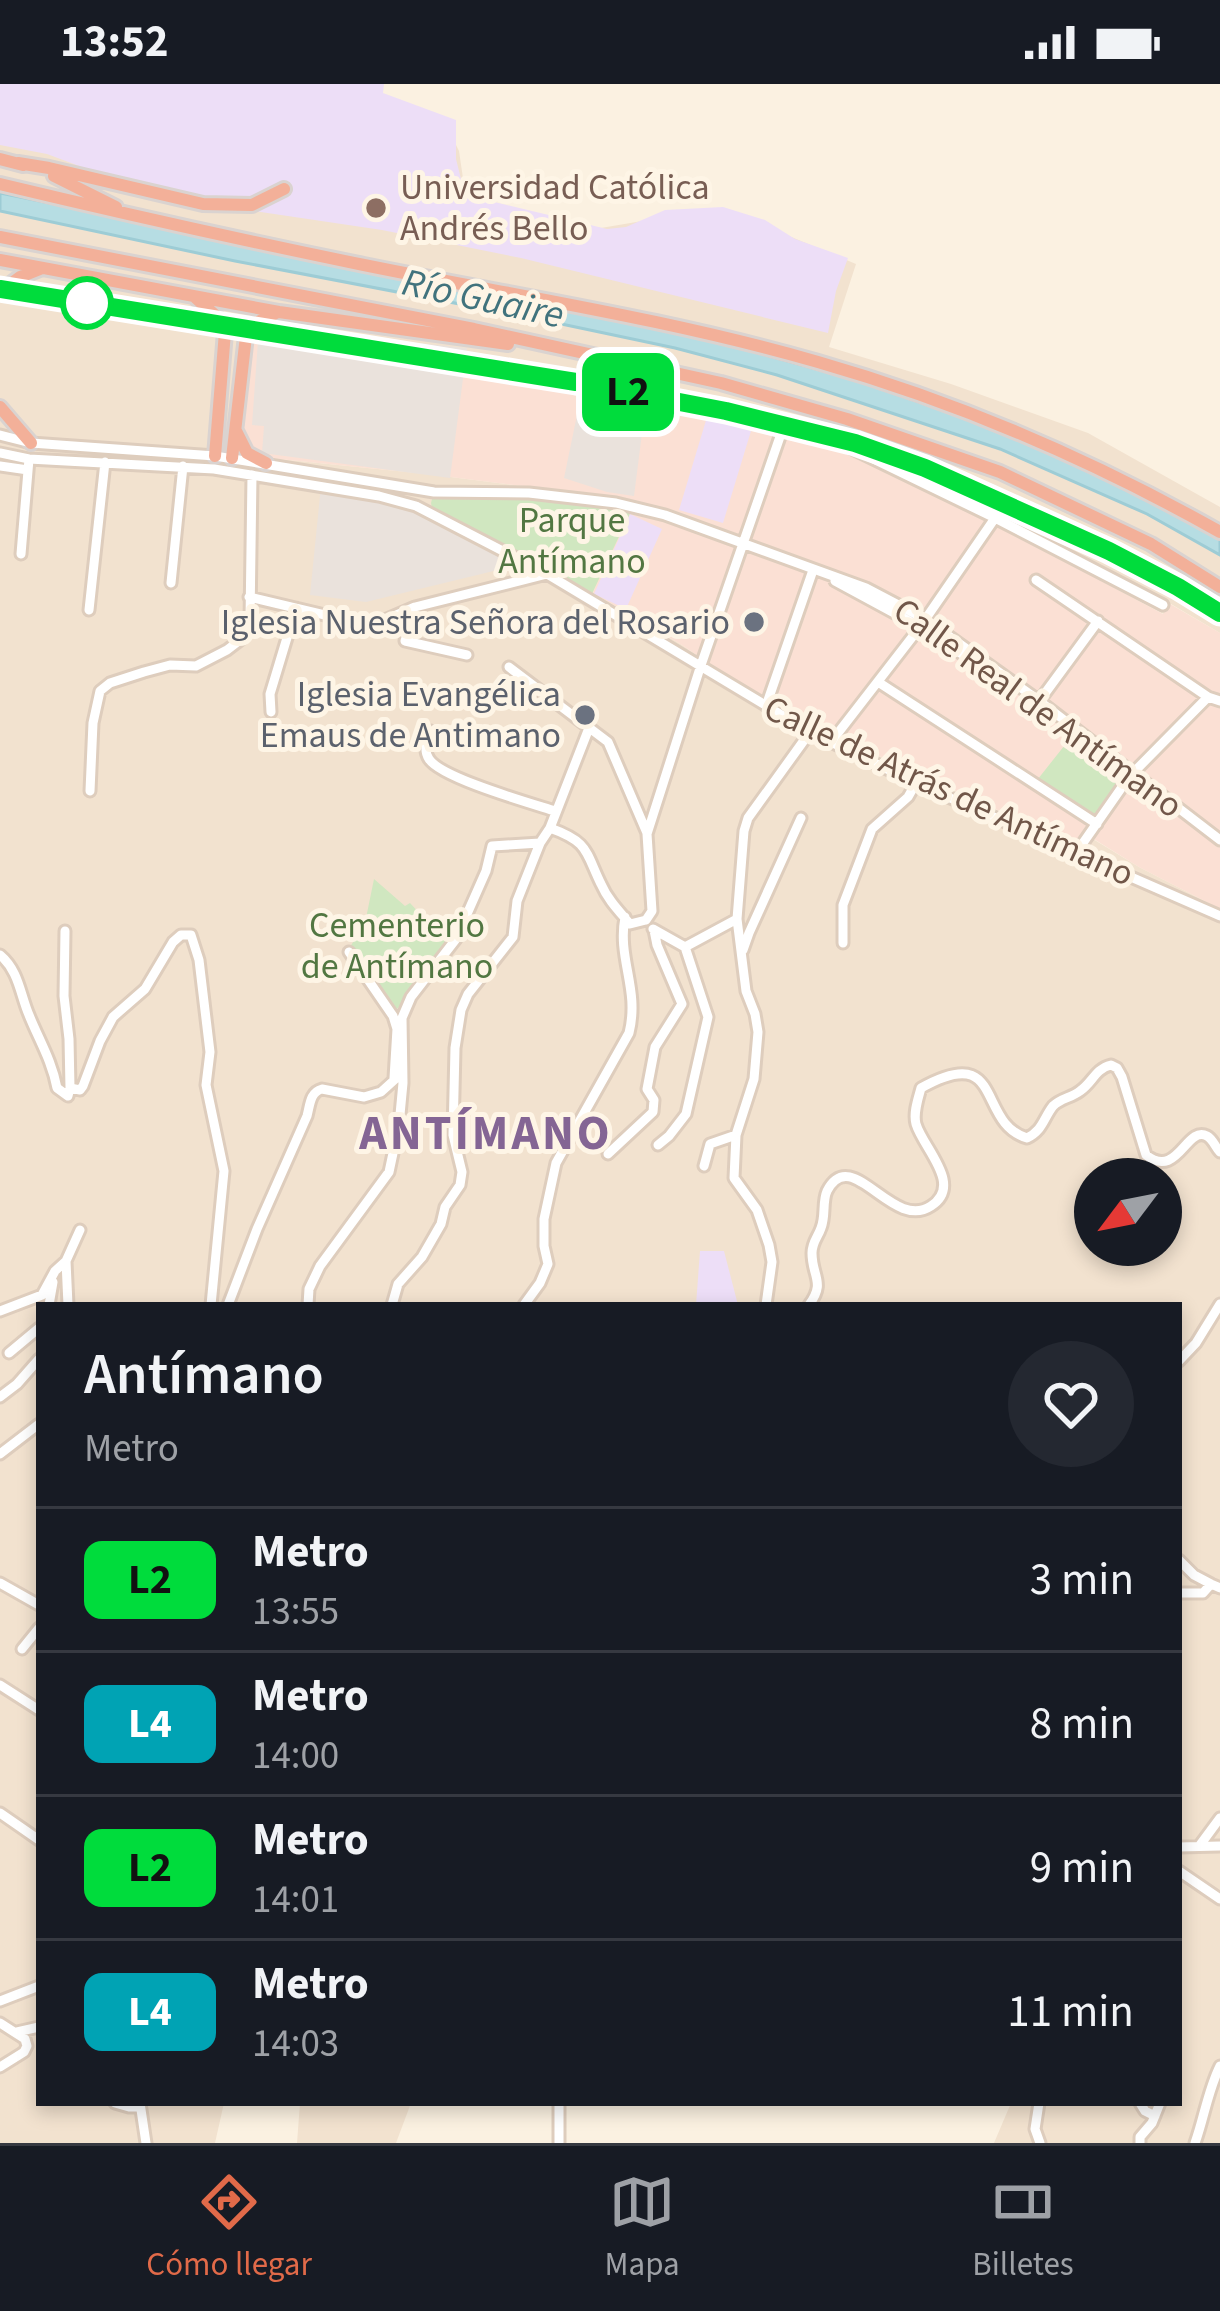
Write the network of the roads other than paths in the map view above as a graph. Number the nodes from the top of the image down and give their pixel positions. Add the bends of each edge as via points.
1 (0, 159) edge
2 (18, 163) junction
3 (0, 184) edge
4 (284, 189) dead end
5 (133, 216) junction
6 (0, 237) edge
7 (0, 260) edge
8 (43, 268) junction
9 (2, 291) edge
10 (195, 297) junction
11 (279, 312) junction
12 (581, 354) junction
13 (0, 407) edge
14 (235, 430) junction
15 (0, 435) edge
16 (31, 443) junction
17 (0, 453) edge
18 (105, 462) junction
19 (215, 462) junction
20 (266, 464) junction
21 (28, 465) junction
22 (231, 465) junction
23 (0, 466) edge
24 (183, 466) junction
25 (252, 475) junction
26 (381, 483) junction
27 (434, 492) junction
28 (379, 496) junction
29 (433, 513) junction
30 (994, 518) junction
31 (1220, 532) edge
32 (742, 546) junction
33 (21, 554) dead end
34 (812, 573) junction
35 (547, 574) junction
36 (1036, 580) dead end
37 (171, 583) dead end
38 (1220, 586) edge
39 (248, 597) junction
40 (1162, 605) dead end
41 (415, 607) junction
42 (296, 608) junction
43 (89, 610) dead end
44 (1098, 621) junction
45 (922, 623) junction
46 (467, 655) dead end
47 (509, 667) dead end
48 (700, 668) junction
49 (878, 682) junction
50 (1035, 699) junction
51 (1214, 699) edge
52 (766, 706) junction
53 (271, 712) dead end
54 (589, 728) junction
55 (431, 731) dead end
56 (810, 732) junction
57 (831, 742) junction
58 (1131, 775) junction
59 (916, 783) junction
60 (89, 791) dead end
61 (555, 811) junction
62 (801, 818) dead end
63 (1096, 824) junction
64 (550, 828) junction
65 (647, 834) junction
66 (540, 843) junction
67 (1220, 843) edge
68 (1076, 853) junction
69 (1220, 916) edge
70 (625, 917) junction
71 (737, 919) junction
72 (646, 920) junction
73 (654, 930) junction
74 (65, 931) dead end
75 (843, 943) dead end
76 (685, 947) junction
77 (350, 952) dead end
78 (0, 956) edge
79 (742, 956) junction
80 (398, 1076) junction
81 (70, 1088) junction
82 (736, 1135) junction
83 (658, 1145) dead end
84 (1220, 1152) edge
85 (608, 1154) dead end
86 (704, 1166) dead end
87 (80, 1230) dead end
88 (66, 1261) junction
89 (55, 1271) junction
90 (50, 1302) edge
91 (68, 1302) edge
92 (211, 1302) edge
93 (229, 1302) edge
94 (308, 1302) edge
95 (393, 1302) edge
96 (526, 1302) edge
97 (766, 1302) edge
98 (811, 1302) edge
99 (1220, 1304) edge
100 (0, 1311) edge
101 (36, 1330) edge
102 (9, 1353) dead end
103 (1182, 1357) edge
104 (36, 1362) edge
105 (0, 1397) edge
106 (36, 1426) edge
107 (0, 1454) edge
108 (1182, 1563) edge
109 (0, 1583) edge
110 (1215, 1586) edge
111 (1182, 1593) edge
112 (36, 1603) edge
113 (36, 1632) edge
114 (22, 1649) dead end
115 (0, 1684) edge
116 (36, 1708) edge
117 (0, 1813) edge
118 (1220, 1819) edge
119 (36, 1838) edge
120 (1200, 1846) junction
121 (1220, 1846) edge
122 (1182, 1847) edge
123 (1182, 1872) edge
124 (1220, 1899) edge
125 (36, 1987) edge
126 (0, 2001) edge
127 (0, 2023) edge
128 (36, 2028) edge
129 (17, 2032) junction
130 (24, 2052) junction
131 (36, 2056) edge
132 (1220, 2066) edge
133 (0, 2067) edge
134 (140, 2106) edge
135 (559, 2106) edge
136 (1039, 2106) edge
137 (1142, 2106) edge
138 (1159, 2106) edge
139 (1156, 2116) junction
140 (1146, 2131) junction
141 (146, 2143) edge
142 (559, 2143) edge
143 (1040, 2143) edge
144 (1130, 2143) edge
145 (1140, 2143) edge
146 (1195, 2143) edge

1 - 2 highway
2 - 4 highway via 203,204 252,205
2 - 5 highway
3 - 5 highway
5 - 31 highway via 561,301 822,363 1072,456
6 - 12 highway
7 - 8 highway
8 - 9 highway
8 - 10 highway
10 - 11 highway
10 - 19 highway via 225,332
11 - 12 highway
11 - 14 highway via 246,336
12 - 38 highway via 734,387 1000,472
13 - 16 highway
14 - 20 highway via 247,453
14 - 22 highway
15 - 16 street
16 - 19 street
17 - 21 street
18 - 21 street
18 - 24 street
18 - 43 street
19 - 22 street
19 - 24 street
20 - 22 street, Calle Real de Antímano
20 - 26 street, Calle Real de Antímano
21 - 23 street
21 - 33 street
22 - 25 street, Calle de Atrás de Antímano
24 - 37 street
25 - 28 street, Calle de Atrás de Antímano
25 - 39 street
26 - 27 street, Calle Real de Antímano
26 - 28 street
27 - 29 street
27 - 32 street, Calle Real de Antímano via 616,503
28 - 29 street, Calle de Atrás de Antímano
29 - 35 street, Calle de Atrás de Antímano
30 - 32 street via 832,440 783,428
30 - 40 street
30 - 45 street
32 - 34 street
32 - 45 street, Calle Real de Antímano via 866,588
32 - 48 street
34 - 45 street
34 - 52 street
35 - 41 street
35 - 48 street, Calle de Atrás de Antímano
36 - 44 street
39 - 42 street
39 - 60 street via 244,637 227,650 100,692
41 - 42 street via 371,626
41 - 46 street via 405,641
42 - 53 street
44 - 50 street
44 - 51 street
45 - 49 street
45 - 50 street
47 - 54 street
48 - 52 street, Calle de Atrás de Antímano
48 - 65 street
49 - 57 street
49 - 63 street
50 - 58 street
51 - 58 street
52 - 56 street, Calle de Atrás de Antímano
54 - 61 street
54 - 65 street via 608,742
55 - 61 street via 431,762
56 - 57 street, Calle de Atrás de Antímano
56 - 71 street via 748,818
57 - 59 street, Calle de Atrás de Antímano
58 - 63 street
58 - 67 street
59 - 68 street, Calle de Atrás de Antímano
59 - 75 street via 872,829 843,904
61 - 64 street
62 - 79 street
63 - 68 street
64 - 66 street
64 - 70 street via 589,853
65 - 72 street
66 - 80 street via 492,846 456,939 407,1005
66 - 95 street via 517,901 513,938 461,1010 453,1135 460,1185
68 - 69 street, Calle de Atrás de Antímano
70 - 72 street via 630,924
70 - 96 street via 620,940 633,1015 556,1163 544,1219 548,1264
71 - 76 street
71 - 79 street
72 - 73 street
73 - 76 street
73 - 85 street via 682,1004 656,1047 647,1089 653,1112
74 - 81 street
76 - 83 street via 708,1017 686,1114
77 - 80 street via 393,1016
78 - 81 street via 17,979 56,1088 68,1096
79 - 82 street via 758,1032
80 - 93 street via 364,1097 316,1090
80 - 94 street via 404,1083 389,1172 320,1266
81 - 92 street via 87,1081 113,1017 145,988 173,942 191,935 224,1171
82 - 86 street via 710,1144
82 - 97 street via 734,1178 769,1245
84 - 98 street via 1202,1134 1173,1159 1151,1160 1111,1065 1051,1108 1028,1138 1011,1131 978,1079 937,1079 921,1088 915,1121 943,1177 940,1198 910,1211 855,1178 836,1181 812,1246 819,1281
87 - 88 street
88 - 89 street
88 - 91 street
89 - 90 street
89 - 100 street via 42,1295
99 - 103 street
101 - 102 street
104 - 105 street
106 - 107 street
108 - 110 street
109 - 112 street
110 - 111 street
113 - 114 street
115 - 116 street
117 - 119 street
118 - 120 street
120 - 121 street
120 - 122 street
123 - 124 street
125 - 126 street
127 - 129 street
128 - 129 street
129 - 130 street
130 - 131 street
130 - 133 street
132 - 146 street
134 - 141 street
135 - 142 street
136 - 143 street
137 - 139 street
138 - 139 street
139 - 140 street
140 - 144 street
140 - 145 street

